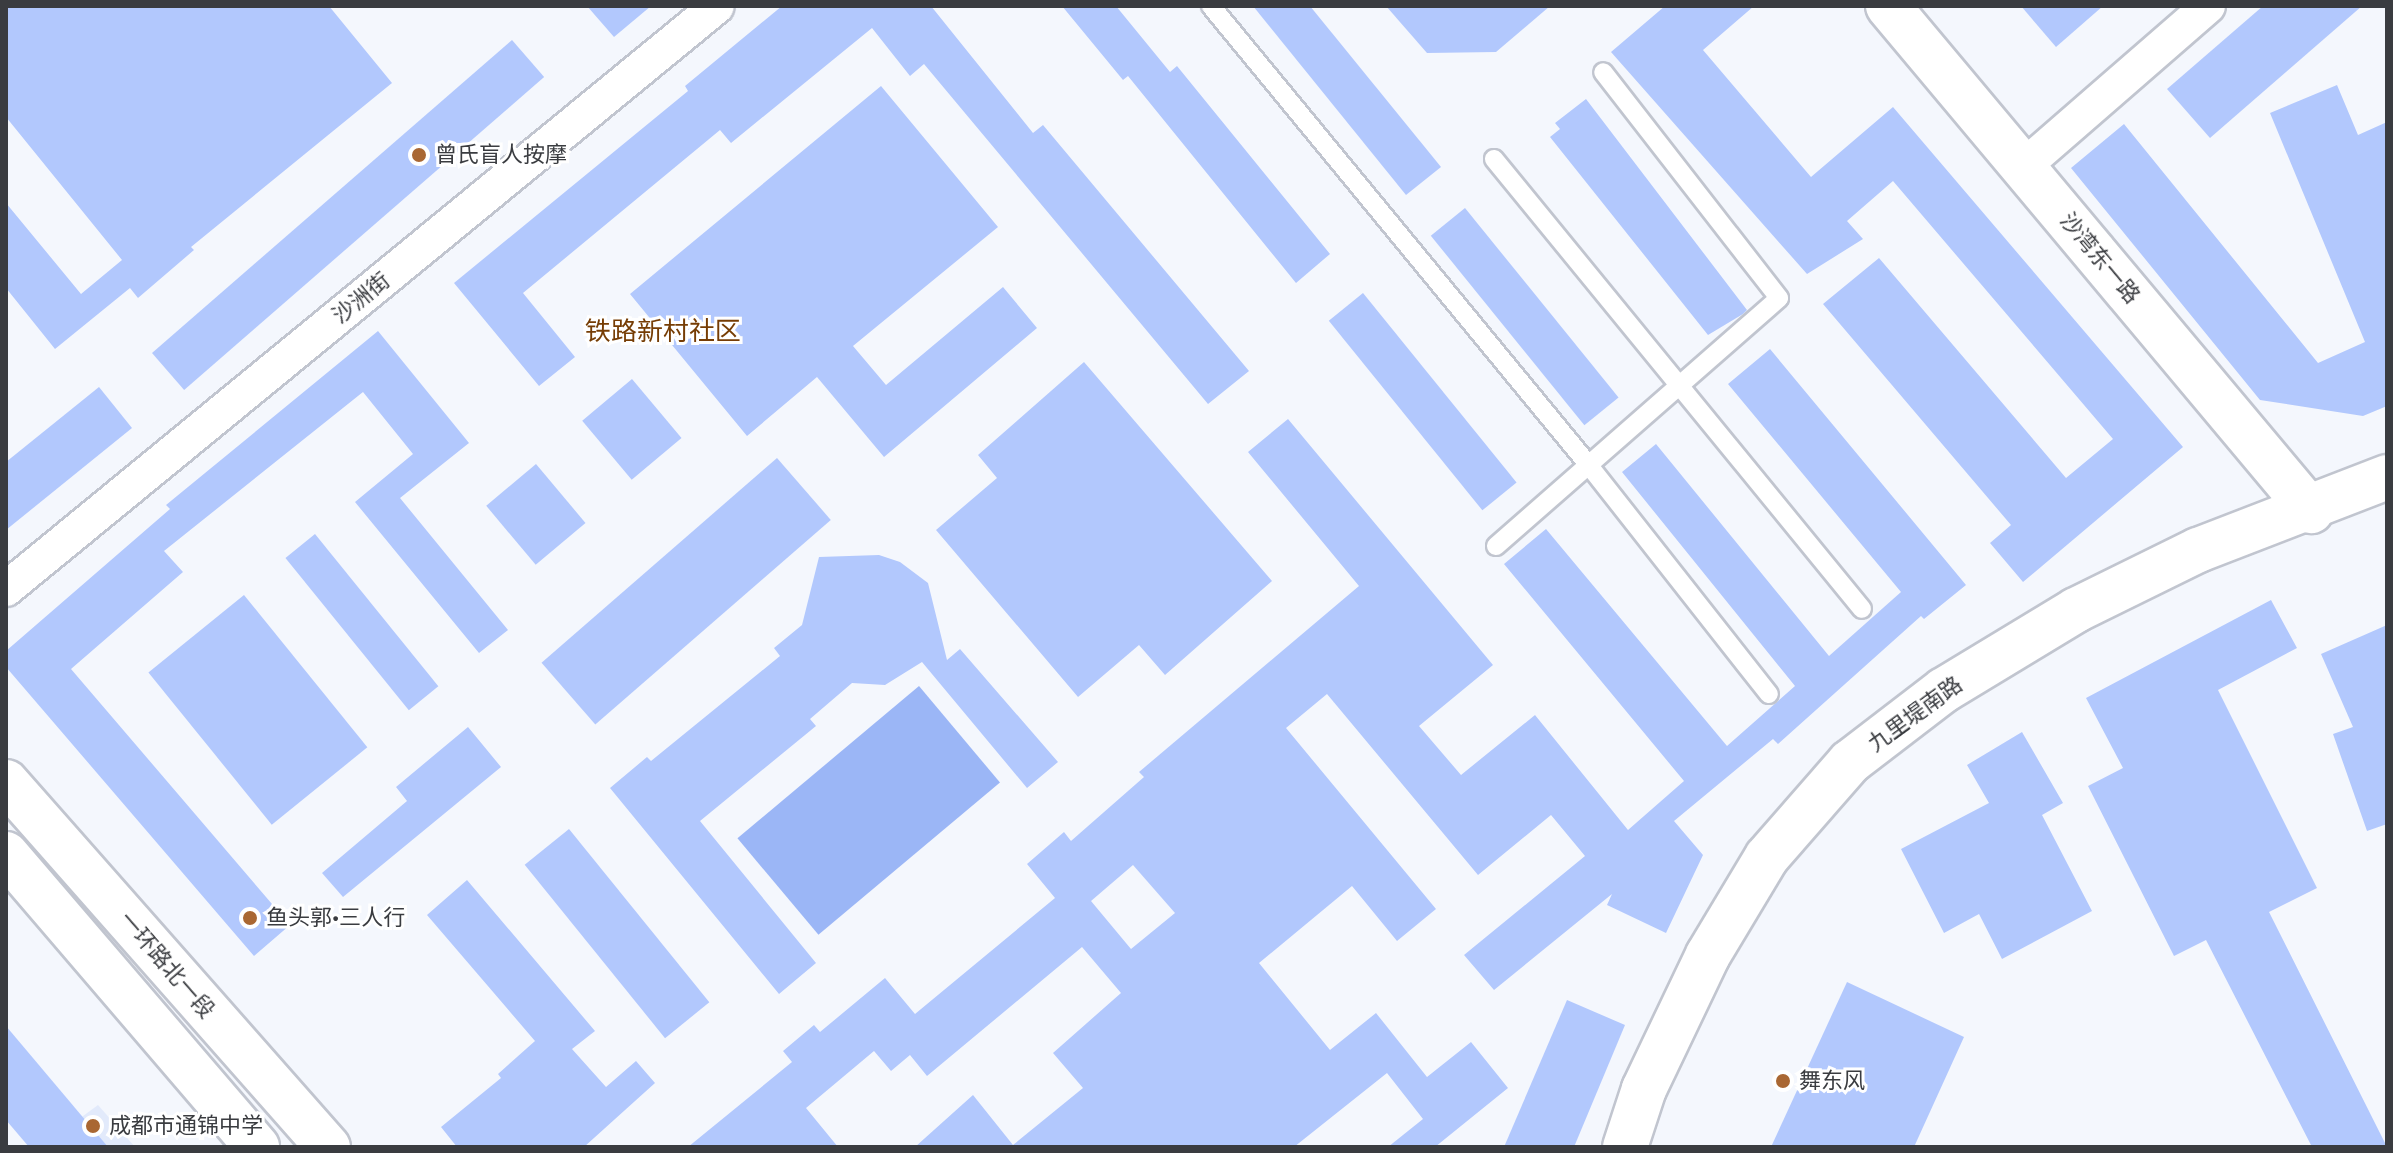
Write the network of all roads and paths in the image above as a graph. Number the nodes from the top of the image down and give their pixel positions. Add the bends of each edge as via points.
1 (717, 6) edge
2 (1211, 6) edge
3 (1888, 6) edge
4 (2208, 6) edge
5 (1603, 72) dead end
6 (1494, 159) dead end
7 (2023, 167) junction
8 (1680, 383) junction
9 (1587, 463) junction
10 (2387, 477) edge
11 (2311, 511) junction
12 (1496, 546) dead end
13 (6, 589) edge
14 (1862, 609) dead end
15 (1769, 694) dead end
16 (6, 782) edge
17 (6, 854) edge
18 (257, 1147) edge
19 (328, 1147) edge
20 (1625, 1147) edge

1 - 13 street, 沙洲街
2 - 9 lane
3 - 7 street, 沙湾东一路
4 - 7 street
5 - 8 lane via 1779,298
6 - 8 lane
7 - 11 street, 沙湾东一路
8 - 9 lane
8 - 14 lane
9 - 12 lane
9 - 15 lane
10 - 11 street, 九里堤南路
11 - 20 street, 九里堤南路 via 2198,550 2076,610 1944,690 1850,762 1767,857 1708,955 1644,1089
16 - 19 street, 一环路北一段
17 - 18 street

